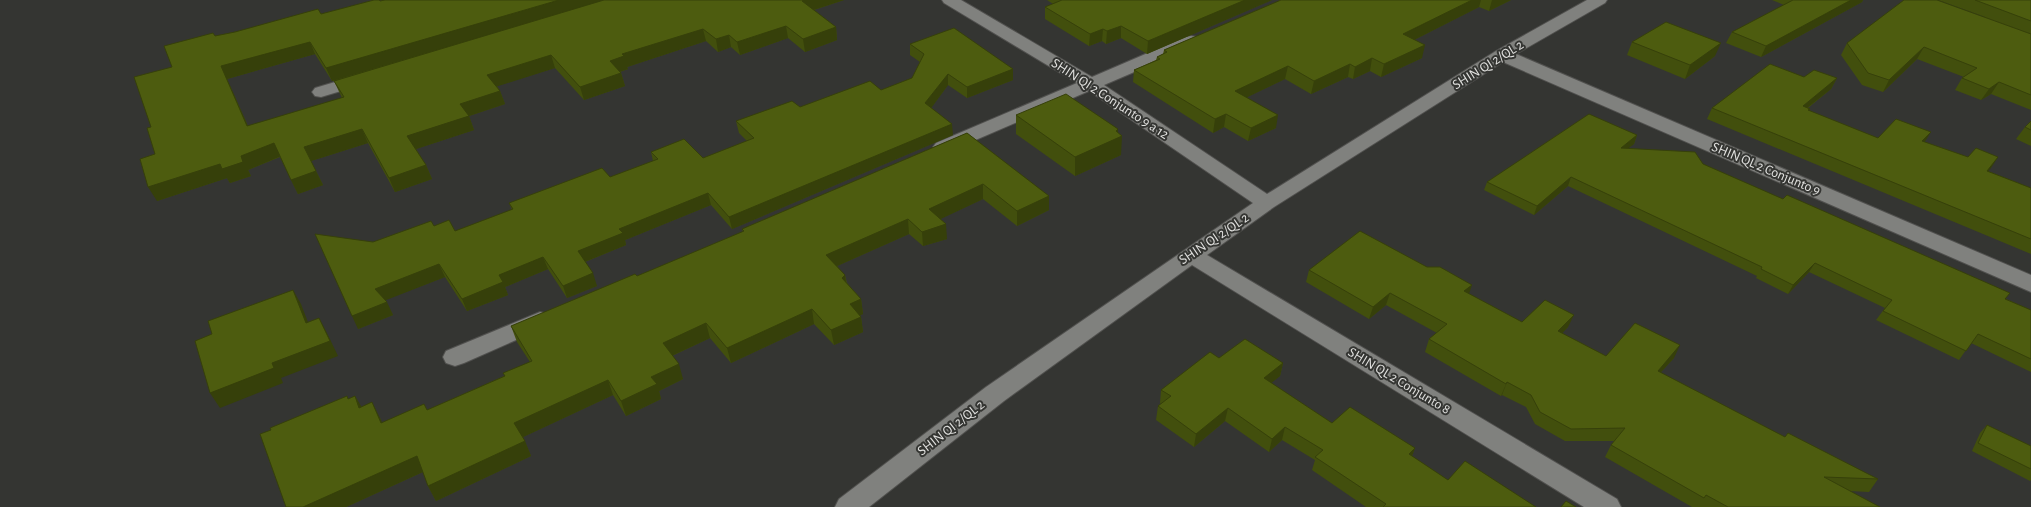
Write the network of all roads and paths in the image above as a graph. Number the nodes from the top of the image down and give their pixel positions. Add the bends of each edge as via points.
1 (950, 0) edge
2 (1599, 0) edge
3 (1209, 34) edge
4 (1502, 55) junction
5 (382, 73) edge
6 (1091, 84) junction
7 (321, 92) dead end
8 (923, 156) edge
9 (1266, 203) junction
10 (1190, 255) junction
11 (2031, 284) edge
12 (558, 313) edge
13 (455, 357) dead end
14 (849, 507) edge
15 (1607, 507) edge

1 - 6 street, SHIN QI 2 Conjunto 9 a 12
2 - 4 street, SHIN QI 2/QL 2
3 - 6 street
4 - 9 street, SHIN QI 2/QL 2
4 - 11 street, SHIN QL 2 Conjunto 9
5 - 7 street
6 - 8 street
6 - 9 street, SHIN QI 2 Conjunto 9 a 12
9 - 10 street, SHIN QI 2/QL 2
10 - 14 street, SHIN QI 2/QL 2 via 995,394
10 - 15 street, SHIN QL 2 Conjunto 8
12 - 13 street

